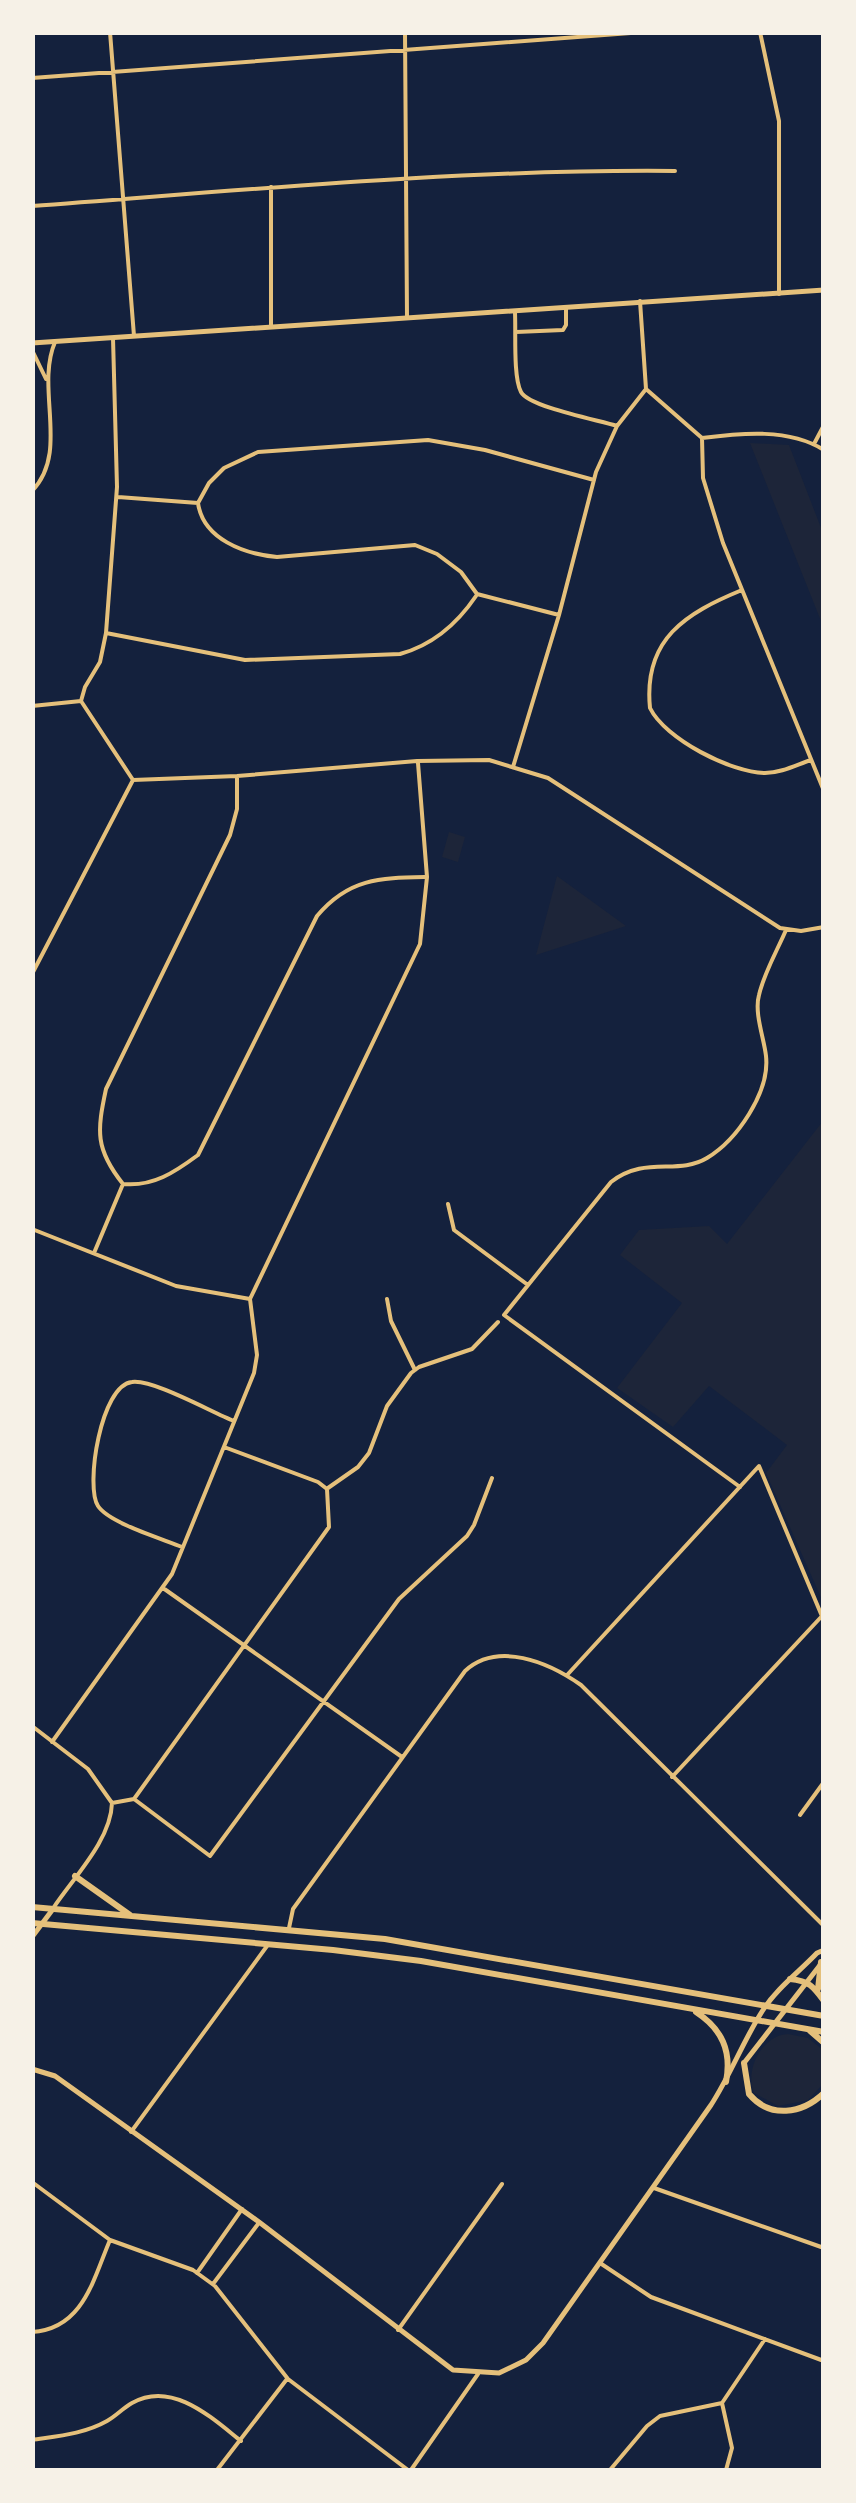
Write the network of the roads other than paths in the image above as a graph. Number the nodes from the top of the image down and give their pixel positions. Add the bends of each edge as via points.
1 (110, 32) edge
2 (405, 32) edge
3 (644, 32) edge
4 (760, 32) edge
5 (599, 34) edge
6 (406, 50) junction
7 (113, 72) junction
8 (32, 78) edge
9 (675, 171) dead end
10 (406, 177) junction
11 (271, 188) junction
12 (122, 199) junction
13 (32, 206) edge
14 (824, 290) edge
15 (779, 294) junction
16 (640, 301) junction
17 (566, 309) junction
18 (515, 313) junction
19 (407, 317) junction
20 (271, 325) junction
21 (516, 332) junction
22 (134, 336) junction
23 (114, 338) junction
24 (55, 342) junction
25 (32, 347) edge
26 (48, 384) junction
27 (646, 389) junction
28 (824, 425) edge
29 (617, 426) junction
30 (702, 438) junction
31 (814, 444) junction
32 (824, 450) edge
33 (594, 480) junction
34 (32, 491) edge
35 (116, 497) junction
36 (198, 503) junction
37 (742, 590) junction
38 (478, 594) junction
39 (559, 615) junction
40 (106, 633) junction
41 (81, 700) junction
42 (32, 706) edge
43 (810, 760) junction
44 (417, 761) junction
45 (513, 767) junction
46 (237, 776) junction
47 (132, 780) junction
48 (824, 791) edge
49 (426, 878) junction
50 (824, 926) edge
51 (786, 930) junction
52 (32, 974) edge
53 (123, 1184) junction
54 (448, 1204) dead end
55 (32, 1229) edge
56 (94, 1253) junction
57 (528, 1285) junction
58 (250, 1298) junction
59 (387, 1299) dead end
60 (498, 1322) dead end
61 (415, 1370) junction
62 (234, 1421) junction
63 (224, 1446) junction
64 (492, 1478) dead end
65 (740, 1487) junction
66 (327, 1489) junction
67 (182, 1547) junction
68 (163, 1588) junction
69 (822, 1619) edge
70 (243, 1644) junction
71 (567, 1675) junction
72 (322, 1700) junction
73 (32, 1726) edge
74 (52, 1742) junction
75 (402, 1756) junction
76 (672, 1777) junction
77 (824, 1782) edge
78 (134, 1800) junction
79 (112, 1803) junction
80 (800, 1815) dead end
81 (75, 1876) junction
82 (32, 1908) edge
83 (53, 1908) junction
84 (130, 1916) junction
85 (32, 1923) edge
86 (42, 1924) junction
87 (824, 1926) edge
88 (289, 1928) junction
89 (32, 1937) edge
90 (268, 1945) junction
91 (824, 1950) edge
92 (822, 1961) edge
93 (790, 1980) junction
94 (806, 1981) junction
95 (818, 1990) junction
96 (824, 2001) edge
97 (765, 2006) junction
98 (691, 2009) junction
99 (784, 2009) junction
100 (824, 2016) edge
101 (757, 2020) junction
102 (773, 2024) junction
103 (808, 2030) junction
104 (824, 2032) edge
105 (824, 2043) edge
106 (744, 2062) junction
107 (32, 2069) edge
108 (733, 2070) junction
109 (726, 2082) junction
110 (824, 2093) edge
111 (131, 2132) junction
112 (32, 2182) edge
113 (502, 2184) dead end
114 (654, 2188) junction
115 (242, 2209) junction
116 (259, 2222) junction
117 (110, 2240) junction
118 (824, 2248) edge
119 (600, 2263) junction
120 (197, 2273) junction
121 (213, 2284) junction
122 (398, 2330) junction
123 (32, 2332) edge
124 (766, 2340) junction
125 (824, 2361) edge
126 (478, 2374) junction
127 (288, 2378) junction
128 (722, 2403) junction
129 (32, 2440) edge
130 (241, 2441) junction
131 (216, 2470) edge
132 (410, 2470) edge
133 (610, 2470) edge
134 (726, 2470) edge

1 - 7 street
2 - 6 street
3 - 5 street
4 - 15 street via 779,121
5 - 6 street
6 - 7 street
6 - 10 street
7 - 8 street
7 - 12 street
9 - 10 street
10 - 11 street
10 - 19 street
11 - 12 street
11 - 20 street
12 - 13 street
12 - 22 street
14 - 15 street
15 - 16 street
16 - 17 street
16 - 27 street
17 - 18 street
17 - 21 street via 563,330
18 - 19 street
18 - 21 street
19 - 20 street
20 - 22 street
21 - 29 street via 518,382 526,398
22 - 23 street
23 - 24 street
23 - 35 street
24 - 25 street
24 - 26 street
25 - 26 street
26 - 34 street via 51,448 48,468
27 - 29 street
27 - 30 street
28 - 31 street
29 - 33 street
30 - 31 street via 779,436
30 - 37 street via 703,478
31 - 32 street
33 - 36 street via 428,440 258,452 224,468
33 - 39 street
35 - 36 street
35 - 40 street
36 - 38 street via 200,518 233,547 277,557 415,546 462,572
37 - 43 street
37 - 43 street via 698,608 670,636 653,668 650,708 672,734 737,770 778,772
38 - 39 street
38 - 40 street via 443,634 400,654 245,660
39 - 45 street
40 - 41 street
41 - 42 street
41 - 47 street
43 - 48 street
44 - 45 street via 470,758
44 - 46 street
44 - 49 street
45 - 51 street via 566,789
46 - 47 street
46 - 53 street via 230,834 106,1089 97,1129
47 - 52 street
49 - 53 street via 349,886 327,904 198,1155 161,1179
49 - 58 street via 420,944 410,968
50 - 51 street
51 - 57 street via 758,997 767,1074 757,1102 709,1157 695,1164 641,1166 612,1182
53 - 56 street
54 - 57 street via 454,1230
55 - 56 street
56 - 58 street via 176,1286
57 - 65 street via 504,1315
58 - 62 street via 257,1355
59 - 61 street via 390,1321
60 - 61 street via 472,1349
61 - 66 street via 387,1406 369,1453
62 - 63 street
62 - 67 street via 131,1382 116,1388 104,1409 92,1490 96,1504
63 - 66 street
63 - 67 street
64 - 72 street via 467,1536 398,1598
65 - 69 street via 759,1466
65 - 71 street
66 - 70 street via 329,1527
67 - 68 street
68 - 70 street
68 - 74 street
69 - 76 street
70 - 72 street
70 - 78 street
71 - 75 street via 512,1656 476,1661
71 - 76 street
72 - 75 street
72 - 78 street via 210,1856
73 - 74 street
74 - 79 street via 88,1768
75 - 88 street via 292,1909
76 - 87 street
77 - 80 street
78 - 79 street
79 - 81 street via 102,1836
81 - 83 street
81 - 84 highway
82 - 83 highway
83 - 84 highway
83 - 86 street
84 - 88 highway
85 - 86 highway
86 - 89 street
86 - 90 highway
88 - 97 highway via 480,1954
90 - 98 highway via 421,1961
90 - 111 street
91 - 93 street
92 - 94 street
92 - 95 highway
93 - 94 highway
93 - 97 street
94 - 95 highway
94 - 99 street
95 - 96 highway
97 - 99 highway
97 - 101 street
98 - 101 highway
98 - 109 highway via 722,2038
99 - 100 highway
99 - 102 street
101 - 102 highway
101 - 108 street
102 - 103 highway
102 - 106 street
103 - 104 highway
103 - 105 highway
106 - 108 street
106 - 110 highway via 749,2094 766,2108 794,2111
107 - 111 street via 55,2076
108 - 109 street
109 - 114 street
111 - 115 street
112 - 117 street
113 - 122 street
114 - 118 street
114 - 119 street
115 - 116 street
115 - 120 street
116 - 121 street
116 - 122 street
117 - 120 street
117 - 123 street via 77,2311 52,2331
119 - 124 street via 651,2298
119 - 126 street via 526,2360
120 - 121 street
121 - 127 street
122 - 126 street via 453,2370
124 - 125 street
124 - 128 street
126 - 132 street
127 - 130 street
127 - 132 street
128 - 133 street via 660,2416
128 - 134 street via 732,2448
129 - 130 street via 81,2432 150,2396 185,2402
130 - 131 street

